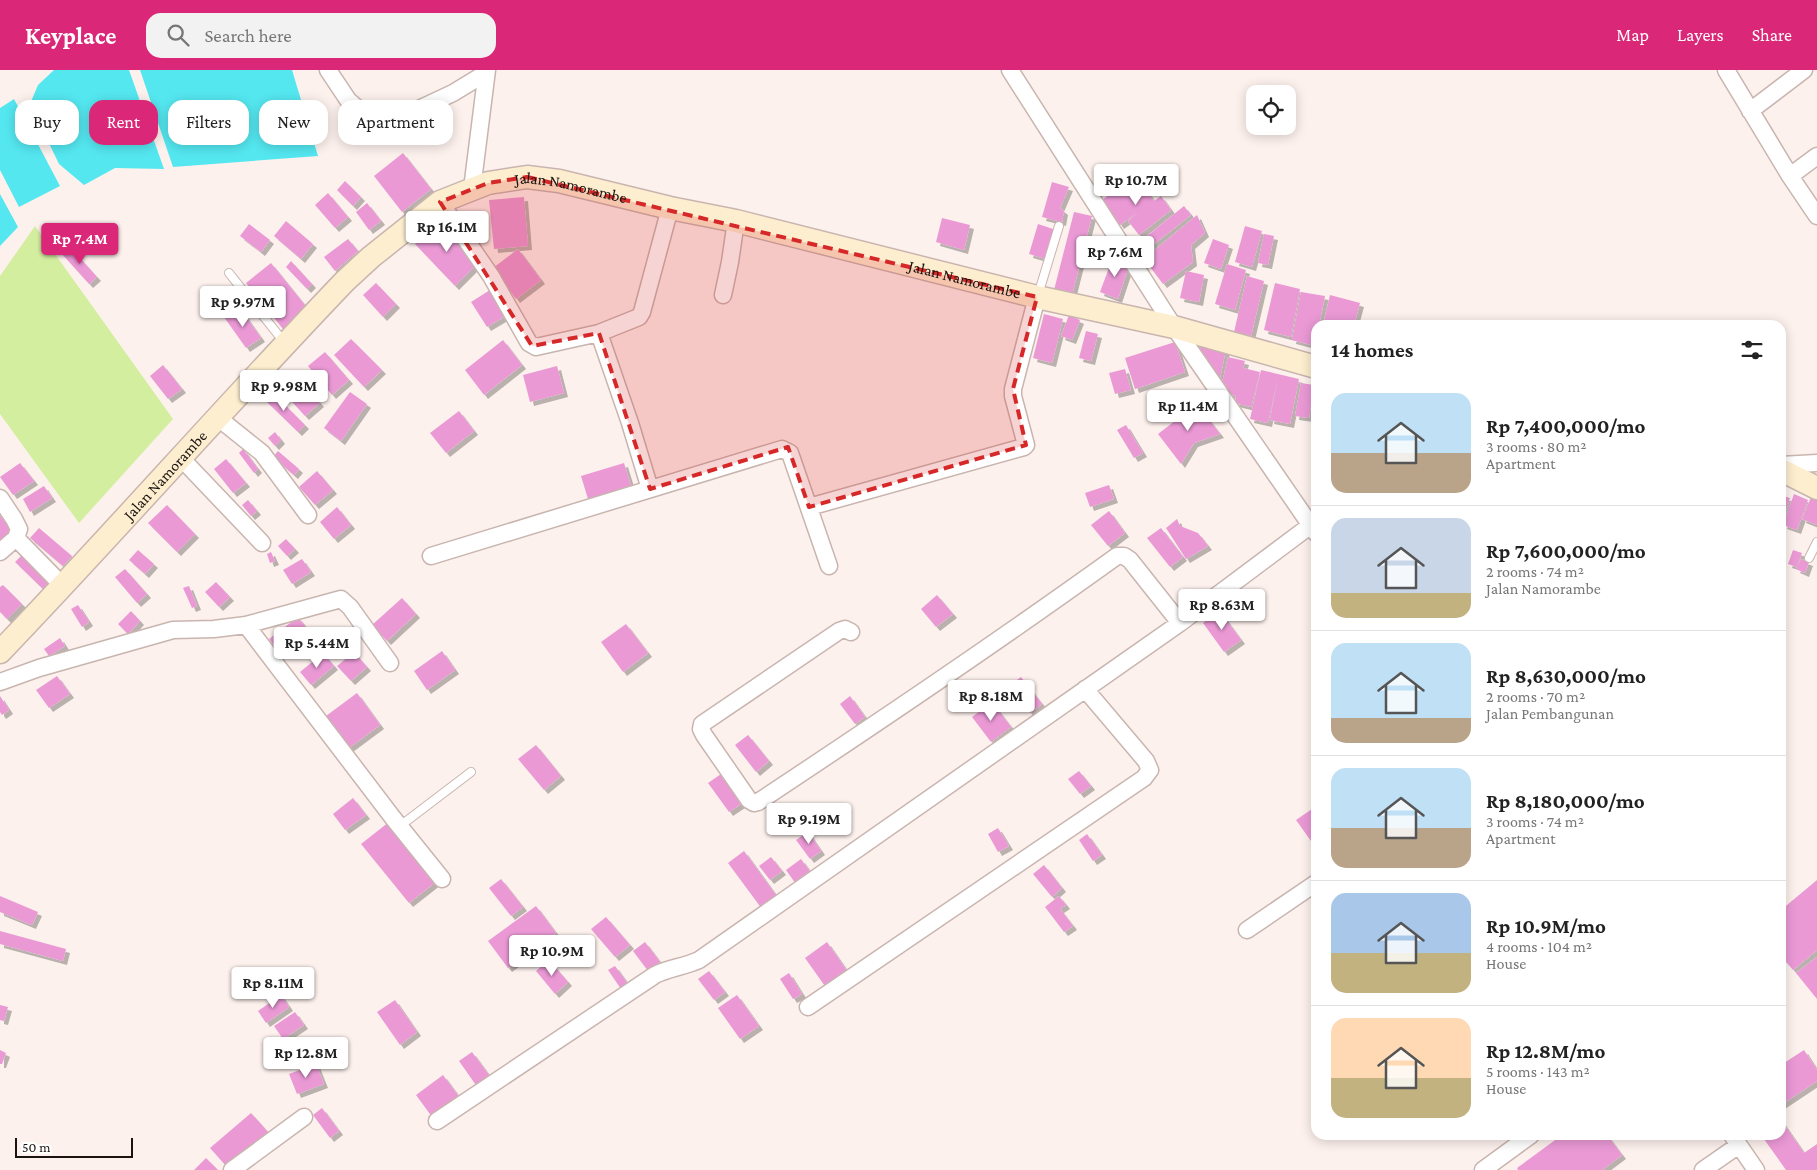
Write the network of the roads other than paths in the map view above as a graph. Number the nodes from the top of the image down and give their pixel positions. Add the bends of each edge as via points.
1 (328, 70) edge
2 (1010, 70) edge
3 (1726, 70) edge
4 (1804, 70) edge
5 (486, 72) edge
6 (1750, 111) junction
7 (1817, 156) edge
8 (1790, 176) junction
9 (472, 189) junction
10 (440, 202) junction
11 (670, 208) junction
12 (1817, 216) edge
13 (736, 221) junction
14 (1059, 226) dead end
15 (229, 273) dead end
16 (724, 295) dead end
17 (1037, 296) junction
18 (1174, 327) junction
19 (600, 333) junction
20 (286, 343) junction
21 (1311, 366) edge
22 (217, 417) junction
23 (180, 457) junction
24 (1817, 463) edge
25 (1786, 465) edge
26 (1786, 472) edge
27 (1817, 488) edge
28 (650, 489) junction
29 (0, 498) edge
30 (809, 507) junction
31 (308, 515) dead end
32 (1311, 525) edge
33 (1311, 531) edge
34 (16, 538) junction
35 (1817, 542) edge
36 (262, 543) dead end
37 (0, 552) edge
38 (431, 556) dead end
39 (1809, 558) dead end
40 (829, 566) dead end
41 (63, 586) junction
42 (1180, 623) junction
43 (246, 625) junction
44 (851, 632) dead end
45 (0, 652) edge
46 (390, 663) dead end
47 (0, 682) edge
48 (1084, 689) junction
49 (471, 772) dead end
50 (400, 826) junction
51 (442, 879) dead end
52 (1311, 886) edge
53 (1247, 930) dead end
54 (808, 1007) dead end
55 (304, 1117) dead end
56 (437, 1121) dead end
57 (1524, 1140) edge
58 (1736, 1140) edge
59 (232, 1170) edge
60 (1482, 1170) edge
61 (1703, 1170) edge
62 (1756, 1170) edge

1 - 5 street via 348,100 374,123 383,126 453,93
2 - 18 street
3 - 6 street
4 - 6 street
5 - 9 street
6 - 8 street
7 - 8 street
8 - 12 street
9 - 10 main road, Jalan Namorambe
9 - 11 main road, Jalan Namorambe via 527,177 560,181
10 - 19 street via 491,276 532,346 536,348
10 - 20 main road, Jalan Namorambe via 371,257
11 - 13 main road, Jalan Namorambe
11 - 19 street via 642,312 639,317
13 - 16 street
13 - 17 main road, Jalan Namorambe
14 - 17 lane
15 - 20 lane
17 - 18 main road, Jalan Namorambe
17 - 30 street via 1013,389 1026,444 1024,447
18 - 21 main road, Jalan Namorambe
18 - 32 street
19 - 28 street
20 - 22 main road, Jalan Namorambe
22 - 23 main road, Jalan Namorambe
22 - 31 street via 262,453
23 - 36 street
23 - 41 main road, Jalan Namorambe
24 - 25 street
26 - 27 main road
28 - 30 street via 782,449 790,452
28 - 38 street
29 - 34 street via 19,529
30 - 40 street
33 - 42 street
34 - 37 street
34 - 41 street
35 - 39 lane
41 - 45 main road, Jalan Namorambe
42 - 44 street via 1130,560 1117,556 904,706 754,803 704,735 702,724 839,631
42 - 48 street
43 - 46 street via 341,599
43 - 47 street via 173,630
43 - 50 street
48 - 54 street via 1146,761 1150,770 1144,778
48 - 56 street via 699,960 680,968 663,970
49 - 50 lane
50 - 51 street
52 - 53 street
55 - 59 street
57 - 60 street
58 - 61 street
58 - 62 street

